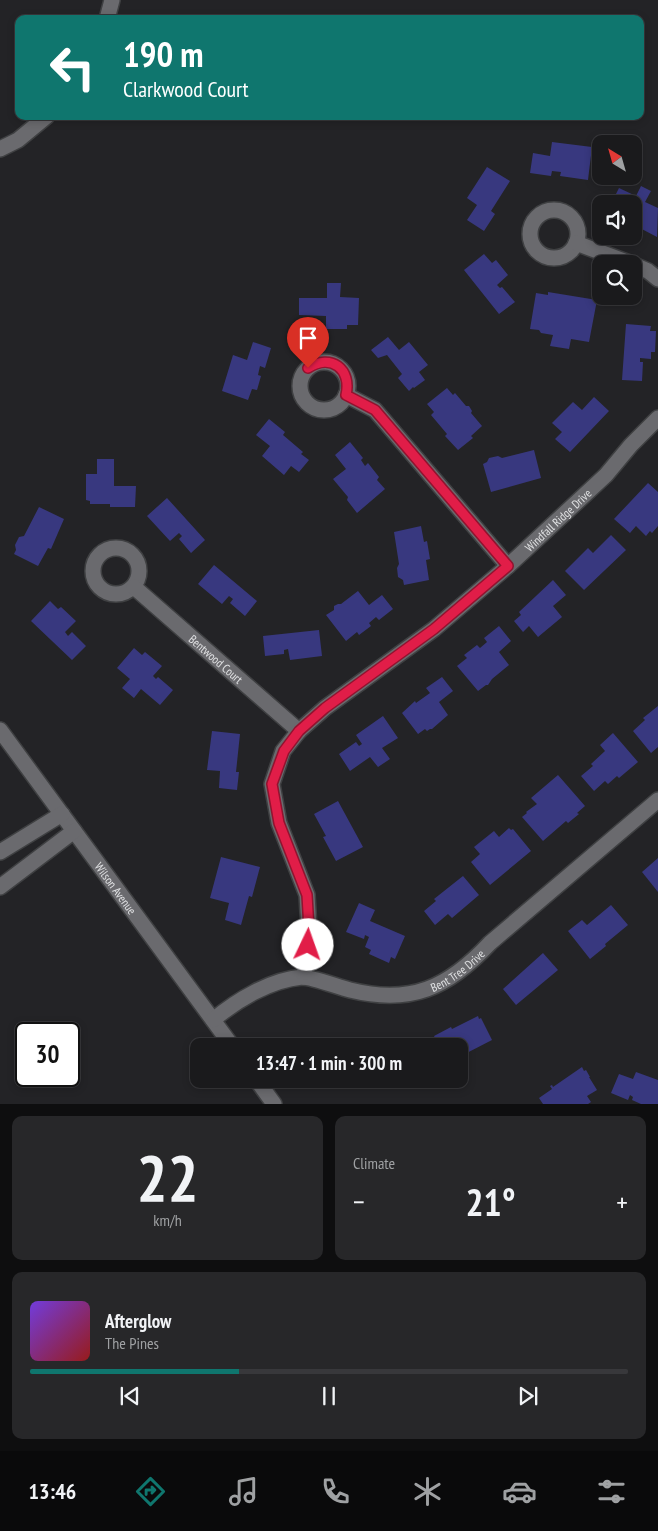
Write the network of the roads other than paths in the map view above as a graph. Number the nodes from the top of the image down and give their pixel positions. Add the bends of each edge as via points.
1 (112, 0) edge
2 (108, 15) edge
3 (42, 120) edge
4 (0, 149) edge
5 (576, 243) dead end
6 (609, 255) edge
7 (642, 268) edge
8 (658, 279) edge
9 (346, 395) dead end
10 (658, 418) edge
11 (508, 566) junction
12 (134, 587) dead end
13 (0, 730) edge
14 (299, 731) junction
15 (658, 800) edge
16 (62, 814) junction
17 (74, 831) junction
18 (0, 852) edge
19 (0, 887) edge
20 (304, 977) junction
21 (213, 1020) junction
22 (226, 1038) edge
23 (262, 1088) edge
24 (274, 1104) edge

1 - 2 street
3 - 4 street via 18,140
5 - 6 street
7 - 8 street
9 - 11 street via 375,410
10 - 11 street, Windfall Ridge Drive via 606,474
11 - 14 street, Windfall Ridge Drive via 434,629 325,708
12 - 14 street, Bentwood Court
13 - 16 street, Wilson Avenue
14 - 20 street, Windfall Ridge Drive via 284,751 272,784 279,823 307,895 309,929
15 - 20 street, Bent Tree Drive via 490,943 472,963 423,992 372,994
16 - 17 street, Wilson Avenue
16 - 18 street
17 - 19 street
17 - 21 street, Wilson Avenue
20 - 21 street, Bent Tree Drive via 272,985 232,1005
21 - 22 street, Wilson Avenue
23 - 24 street

